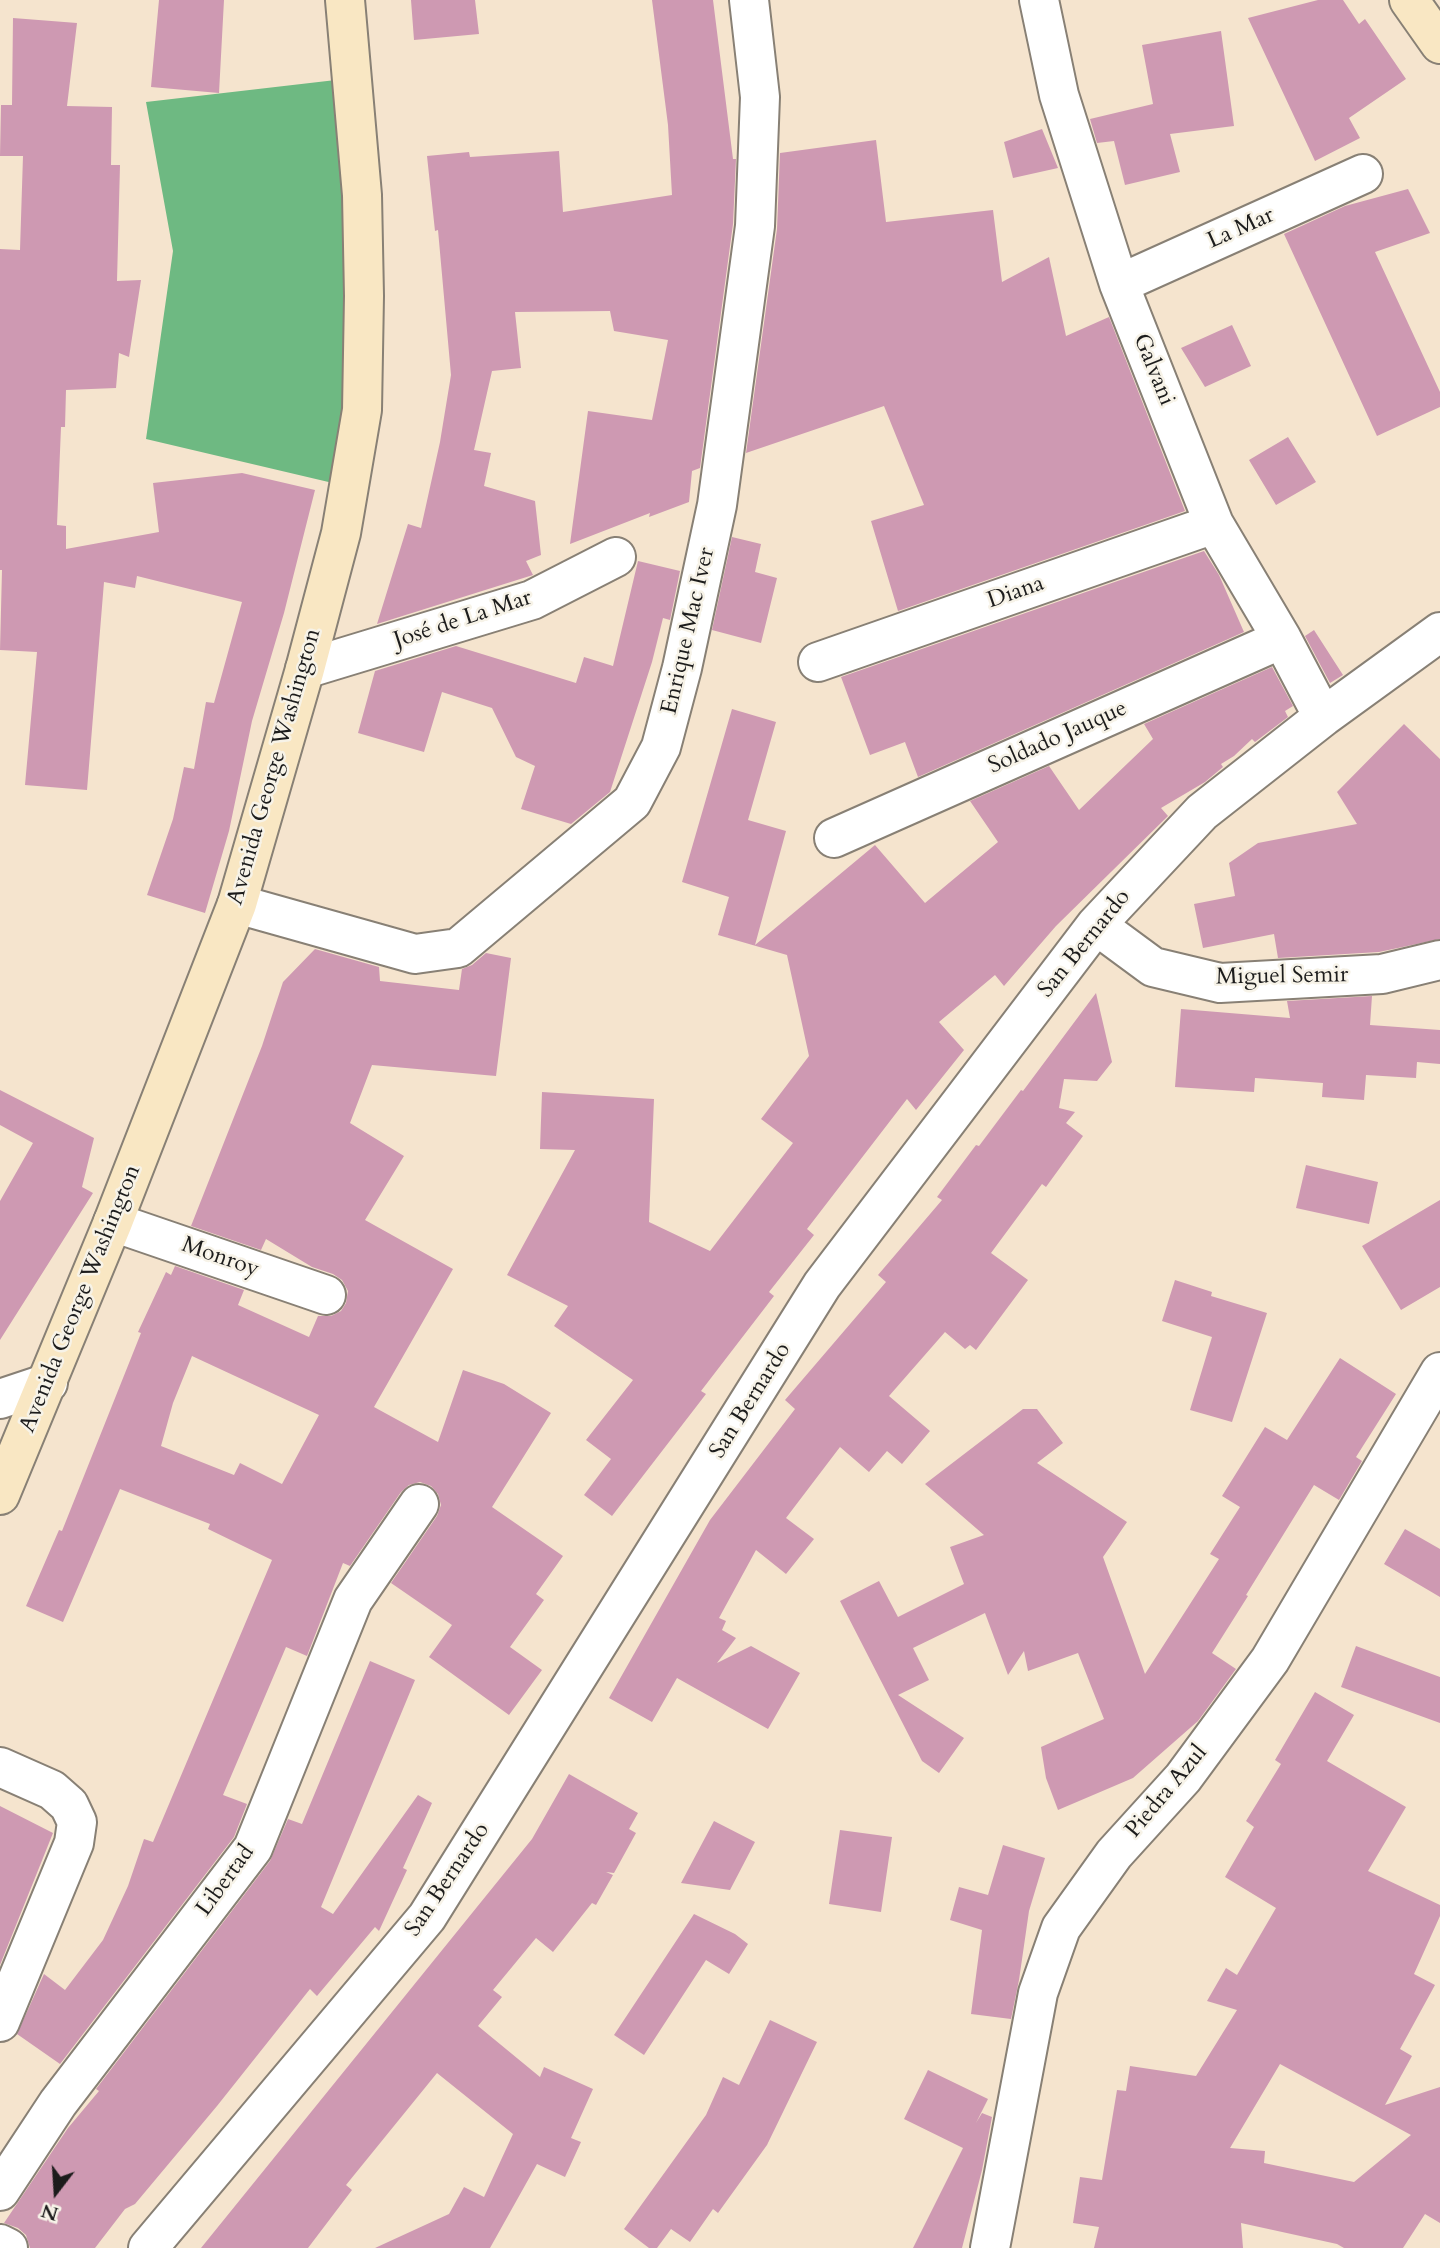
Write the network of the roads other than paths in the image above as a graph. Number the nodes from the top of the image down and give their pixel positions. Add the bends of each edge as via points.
1 (345, 0) edge
2 (749, 0) edge
3 (1039, 0) edge
4 (1409, 0) edge
5 (1440, 44) edge
6 (1363, 174) dead end
7 (1119, 284) junction
8 (1214, 524) junction
9 (616, 557) dead end
10 (1440, 632) edge
11 (1282, 639) junction
12 (818, 663) dead end
13 (305, 669) junction
14 (1323, 717) junction
15 (834, 838) dead end
16 (237, 904) junction
17 (1096, 925) junction
18 (1440, 960) edge
19 (113, 1222) junction
20 (326, 1295) dead end
21 (1440, 1372) edge
22 (48, 1383) junction
23 (0, 1399) edge
24 (0, 1495) edge
25 (419, 1504) dead end
26 (0, 1767) edge
27 (0, 2022) edge
28 (0, 2191) edge
29 (0, 2244) edge
30 (8, 2248) edge
31 (148, 2248) edge
32 (990, 2248) edge

1 - 13 main road, Avenida George Washington via 362,195 362,410 341,533
2 - 16 street, Enrique Mac Iver via 760,97 755,226 717,505 661,747 632,802 458,948 415,954
3 - 7 street, Galvani via 1059,95
4 - 5 main road
6 - 7 street, La Mar
7 - 8 street, Galvani
8 - 11 street, Galvani
8 - 12 street, Diana
9 - 13 street, José de La Mar via 532,600
10 - 14 street, San Bernardo
11 - 14 street, Galvani
11 - 15 street, Soldado Jauque
13 - 16 main road, Avenida George Washington
14 - 17 street, San Bernardo via 1202,812
16 - 19 main road, Avenida George Washington
17 - 18 street, Miguel Semir via 1153,967 1220,983 1382,974
17 - 31 street, San Bernardo via 822,1285 427,1917
19 - 20 street, Monroy
19 - 22 main road, Avenida George Washington
21 - 32 street, Piedra Azul via 1270,1660 1183,1778 1114,1854 1061,1928 1038,1993
22 - 23 street
22 - 24 main road, Avenida George Washington
25 - 28 street, Libertad via 353,1600 253,1848 58,2103
26 - 27 street via 52,1790 69,1805 77,1822 74,1843
29 - 30 street

